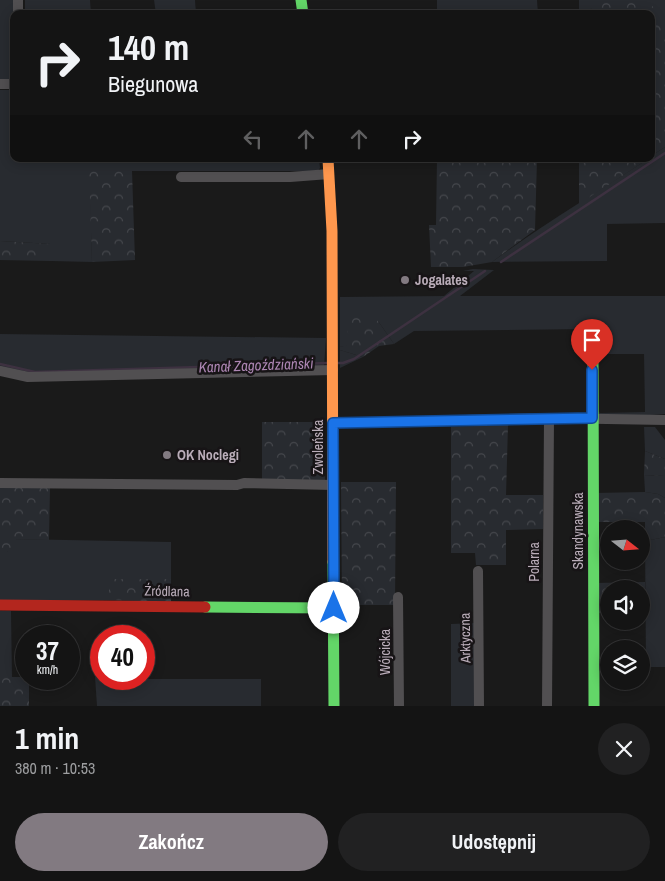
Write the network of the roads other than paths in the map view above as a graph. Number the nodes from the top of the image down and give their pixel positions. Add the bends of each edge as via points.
1 (328, 162) edge
2 (329, 174) junction
3 (182, 177) dead end
4 (593, 356) dead end
5 (333, 364) junction
6 (0, 371) edge
7 (549, 418) junction
8 (592, 418) junction
9 (665, 420) edge
10 (333, 423) junction
11 (0, 483) edge
12 (333, 485) junction
13 (478, 571) dead end
14 (398, 597) dead end
15 (0, 605) edge
16 (334, 608) junction
17 (334, 706) edge
18 (399, 706) edge
19 (479, 706) edge
20 (547, 706) edge
21 (594, 706) edge

1 - 2 street, Zwoleńska
2 - 3 street
2 - 5 street, Zwoleńska
4 - 8 street, Skandynawska
5 - 6 street via 28,377
5 - 10 street, Zwoleńska
7 - 8 street
7 - 10 street
7 - 20 street, Polarna
8 - 9 street
8 - 21 street, Skandynawska
10 - 12 street, Zwoleńska
11 - 12 street
12 - 16 street, Zwoleńska
13 - 19 street, Arktyczna
14 - 18 street, Wójcicka
15 - 16 street, Źródlana
16 - 17 street, Zwoleńska

